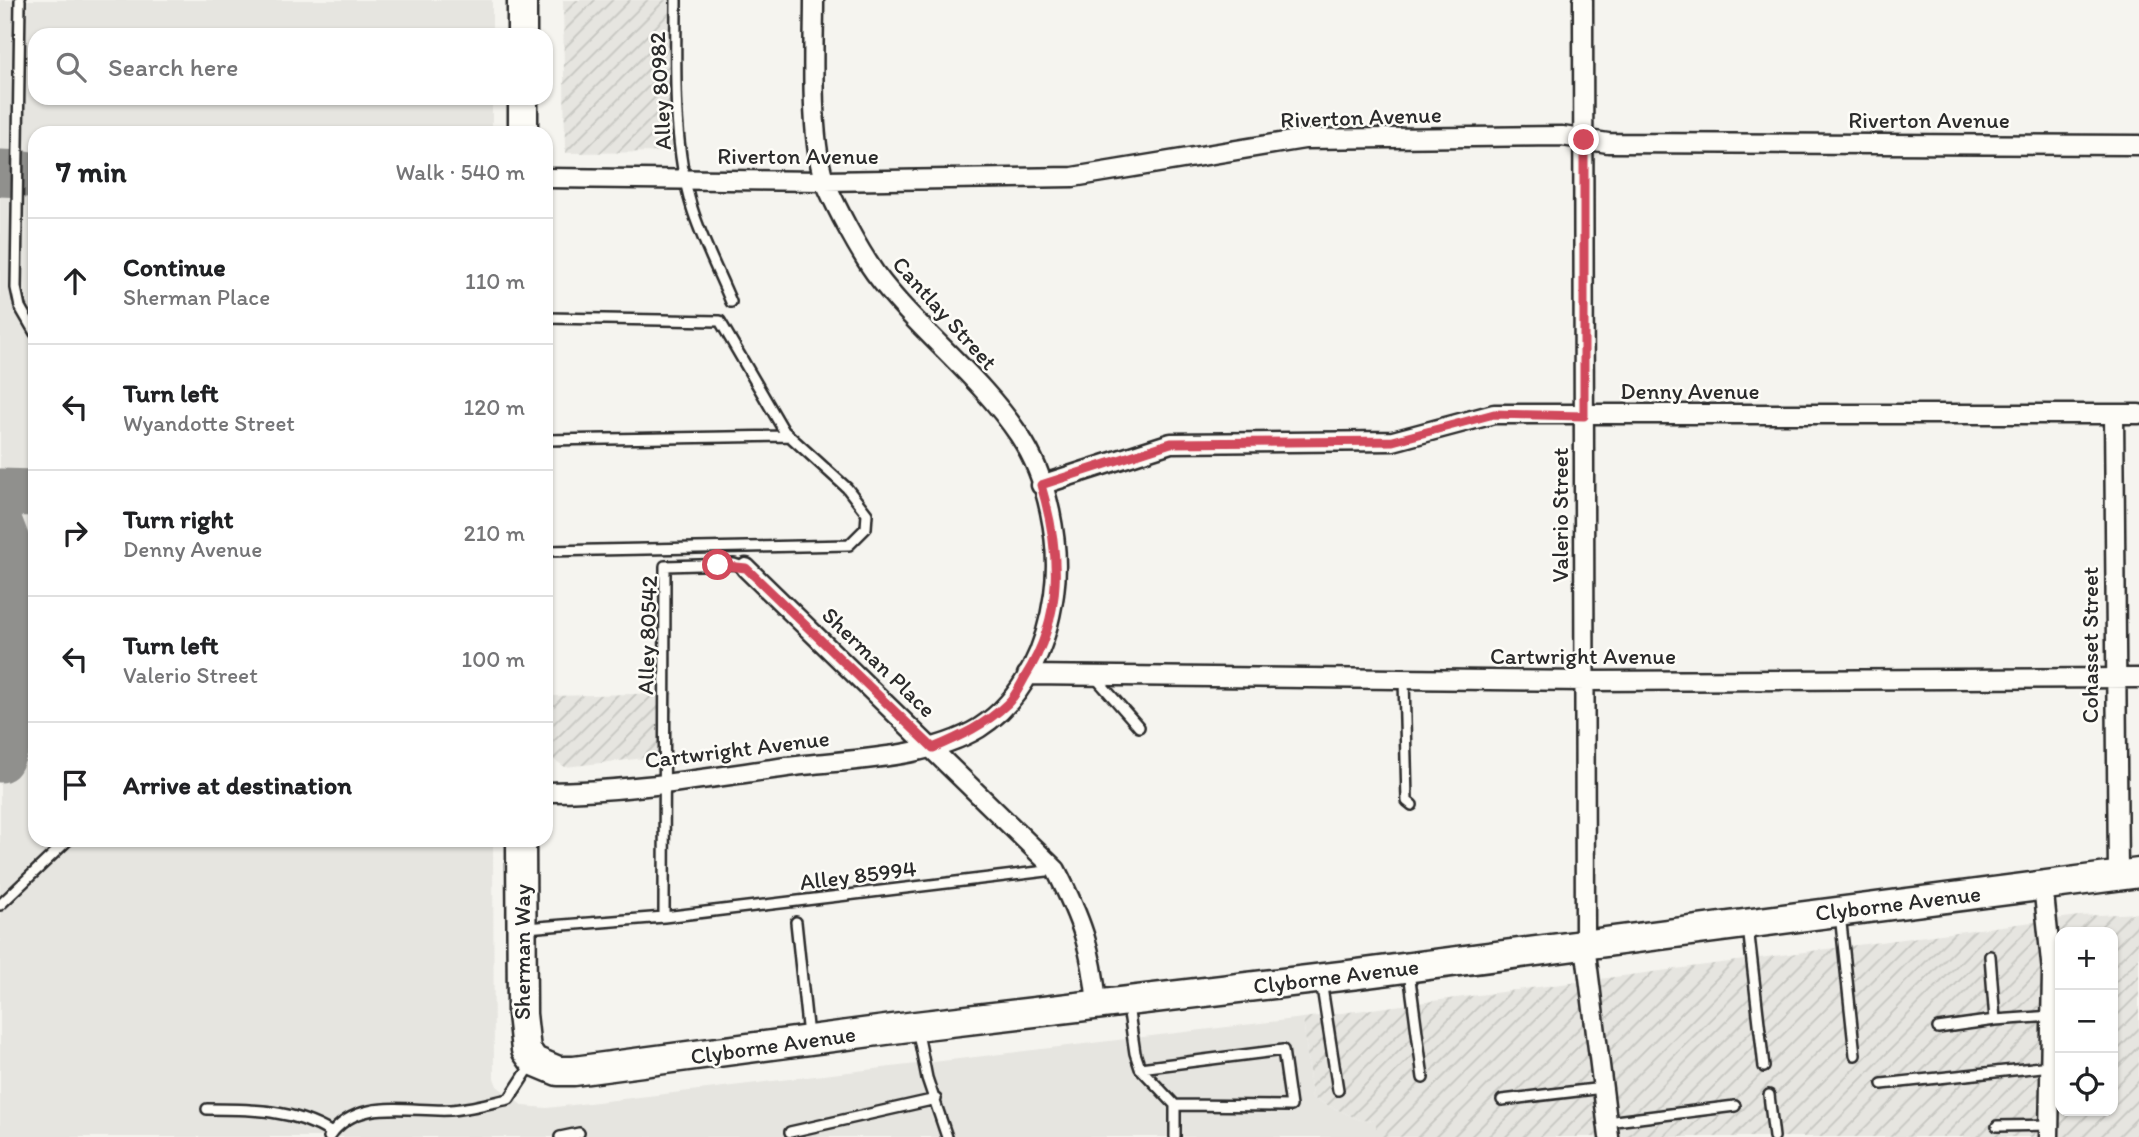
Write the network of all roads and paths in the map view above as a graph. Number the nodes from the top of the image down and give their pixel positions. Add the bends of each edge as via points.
1 (20, 0) edge
2 (522, 0) edge
3 (676, 0) edge
4 (814, 0) edge
5 (1583, 0) edge
6 (522, 28) edge
7 (523, 105) edge
8 (523, 126) edge
9 (1584, 140) junction
10 (2139, 145) edge
11 (553, 178) edge
12 (686, 180) junction
13 (825, 181) junction
14 (731, 302) dead end
15 (553, 318) edge
16 (28, 321) edge
17 (2114, 414) junction
18 (2139, 414) edge
19 (1584, 416) junction
20 (789, 436) junction
21 (553, 440) edge
22 (1041, 485) junction
23 (553, 551) edge
24 (746, 568) joint
25 (1027, 675) junction
26 (1094, 676) junction
27 (2115, 678) junction
28 (2139, 678) edge
29 (1404, 680) junction
30 (1585, 681) junction
31 (1139, 727) dead end
32 (933, 748) junction
33 (663, 783) junction
34 (553, 791) edge
35 (1412, 804) dead end
36 (61, 847) edge
37 (521, 847) edge
38 (1056, 870) junction
39 (2128, 874) edge
40 (2043, 884) junction
41 (0, 905) edge
42 (1839, 910) junction
43 (664, 917) junction
44 (796, 922) dead end
45 (1747, 922) junction
46 (522, 929) junction
47 (1585, 945) junction
48 (1990, 956) dead end
49 (1409, 967) junction
50 (1321, 979) junction
51 (1127, 1000) junction
52 (1097, 1004) junction
53 (2052, 1016) junction
54 (1995, 1020) junction
55 (916, 1026) junction
56 (1938, 1028) dead end
57 (808, 1041) junction
58 (1855, 1055) dead end
59 (534, 1061) junction
60 (2051, 1066) junction
61 (1764, 1067) dead end
62 (1140, 1068) junction
63 (1423, 1078) dead end
64 (1882, 1084) dead end
65 (1603, 1088) junction
66 (1338, 1090) dead end
67 (1769, 1095) dead end
68 (936, 1099) junction
69 (1503, 1100) dead end
70 (1175, 1105) junction
71 (1735, 1106) dead end
72 (208, 1109) dead end
73 (1997, 1126) dead end
74 (1608, 1130) edge
75 (2049, 1131) edge
76 (790, 1132) dead end
77 (579, 1133) dead end
78 (330, 1135) edge
79 (560, 1137) edge
80 (947, 1137) edge
81 (1175, 1137) edge
82 (1774, 1137) edge

1 - 16 lane via 16,288
2 - 6 main road
3 - 12 lane, Alley 80982 via 678,109
4 - 13 street, Cantlay Street via 814,89
5 - 9 street, Valerio Street
7 - 8 main road
9 - 10 street, Riverton Avenue
9 - 13 street, Riverton Avenue via 1562,136 1304,139 1073,177
9 - 19 street, Valerio Street
11 - 12 street, Riverton Avenue
12 - 13 street, Riverton Avenue
12 - 14 lane, Alley 80982 via 692,208
13 - 22 street, Cantlay Street via 874,272 1021,436
15 - 20 lane via 720,321
17 - 18 street, Denny Avenue
17 - 19 street, Denny Avenue
17 - 27 street, Cohasset Street
19 - 22 street, Denny Avenue via 1494,414 1393,441 1171,443
19 - 30 street, Valerio Street
20 - 21 lane
20 - 23 lane via 847,488 867,514 866,528 849,545
22 - 25 street, Cantlay Street via 1054,532 1056,580 1041,652
24 - 32 street, Sherman Place
24 - 33 lane, Alley 80542 via 734,564 665,566
25 - 26 street, Cartwright Avenue
25 - 32 street, Cartwright Avenue via 1010,702 979,727
26 - 29 street, Cartwright Avenue
26 - 31 lane
27 - 28 street, Cartwright Avenue
27 - 30 street, Cartwright Avenue
27 - 39 street, Cohasset Street
29 - 30 street, Cartwright Avenue
29 - 35 lane via 1406,801
30 - 47 street, Valerio Street
32 - 33 street, Cartwright Avenue
32 - 38 street, Sherman Place
33 - 34 street, Cartwright Avenue
33 - 43 lane
36 - 41 lane
37 - 46 main road, Sherman Way
38 - 43 lane, Alley 85994
38 - 52 street, Sherman Place via 1093,960
39 - 40 main road, Clyborne Avenue
40 - 42 main road, Clyborne Avenue
40 - 53 street
42 - 45 main road, Clyborne Avenue
42 - 58 lane
43 - 46 lane, Alley 85994
44 - 57 lane
45 - 47 main road, Clyborne Avenue
45 - 61 lane
46 - 59 main road, Sherman Way via 523,1036
47 - 49 main road, Clyborne Avenue
47 - 65 street, Valerio Street
48 - 54 lane
49 - 50 main road, Clyborne Avenue
49 - 63 lane
50 - 51 main road, Clyborne Avenue
50 - 66 lane
51 - 52 main road, Clyborne Avenue
51 - 62 lane
52 - 55 main road, Clyborne Avenue
53 - 54 lane
53 - 60 street
54 - 56 lane
55 - 57 main road, Clyborne Avenue
55 - 68 lane
57 - 59 main road, Clyborne Avenue via 574,1071 558,1071
59 - 78 lane via 509,1099 454,1110 369,1110 343,1121
60 - 64 lane
60 - 75 street
62 - 70 lane
62 - 70 lane via 1283,1050 1291,1106
65 - 69 lane
65 - 74 street, Valerio Street
67 - 82 lane
68 - 76 lane
68 - 80 lane
70 - 81 lane
71 - 74 lane
72 - 78 lane via 267,1110 307,1120
73 - 75 lane
77 - 79 lane

